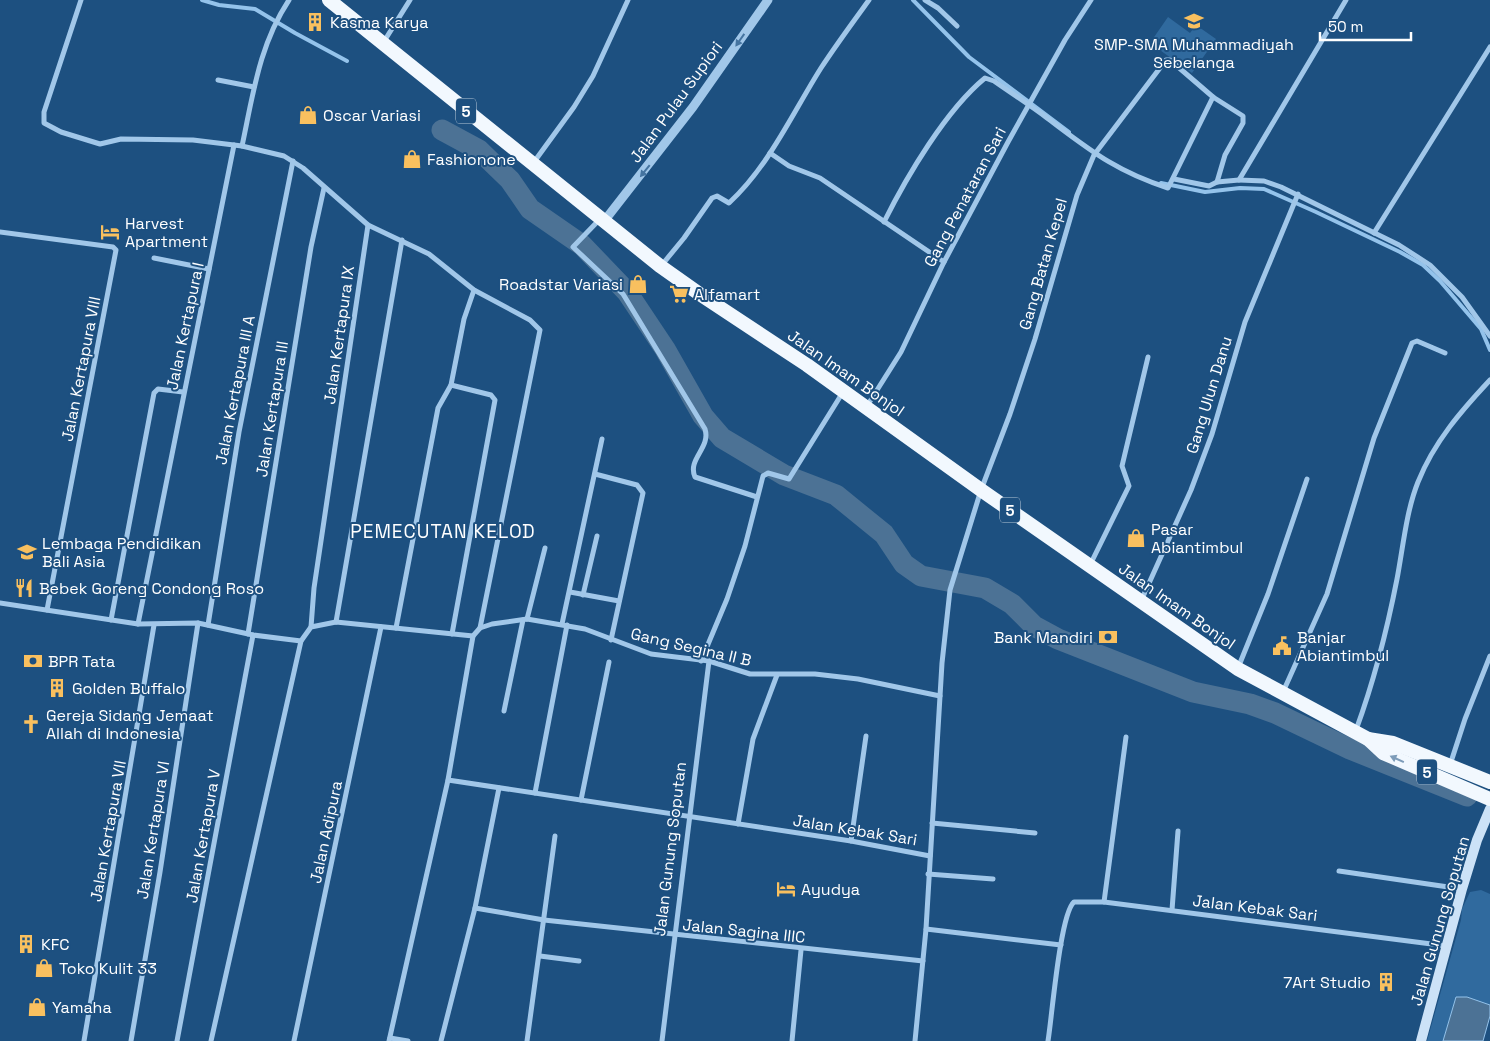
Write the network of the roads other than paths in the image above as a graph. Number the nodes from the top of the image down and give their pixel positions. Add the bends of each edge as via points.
1 (81, 0) edge
2 (289, 0) edge
3 (410, 0) edge
4 (628, 0) edge
5 (768, 0) edge
6 (870, 0) edge
7 (925, 0) edge
8 (1091, 0) edge
9 (1346, 0) edge
10 (337, 3) edge
11 (957, 26) dead end
12 (383, 44) junction
13 (1490, 47) edge
14 (218, 80) dead end
15 (254, 87) junction
16 (1213, 97) junction
17 (1030, 105) junction
18 (234, 145) junction
19 (242, 146) junction
20 (770, 153) junction
21 (1095, 154) junction
22 (293, 160) junction
23 (534, 162) junction
24 (1174, 179) junction
25 (1239, 180) junction
26 (1217, 182) junction
27 (324, 188) junction
28 (1297, 197) junction
29 (603, 219) junction
30 (884, 222) junction
31 (368, 225) junction
32 (0, 232) edge
33 (1374, 233) junction
34 (402, 240) junction
35 (154, 258) dead end
36 (944, 262) junction
37 (660, 266) junction
38 (209, 270) junction
39 (474, 290) junction
40 (1490, 336) edge
41 (1445, 352) dead end
42 (1148, 357) dead end
43 (1490, 380) edge
44 (451, 384) junction
45 (183, 392) junction
46 (844, 392) junction
47 (866, 408) junction
48 (602, 439) dead end
49 (595, 474) junction
50 (1307, 479) dead end
51 (981, 490) junction
52 (757, 497) junction
53 (597, 536) dead end
54 (545, 548) dead end
55 (1090, 566) junction
56 (570, 592) junction
57 (583, 594) junction
58 (619, 601) junction
59 (1141, 601) junction
60 (0, 603) edge
61 (47, 610) junction
62 (111, 620) junction
63 (525, 620) junction
64 (336, 622) junction
65 (138, 624) junction
66 (198, 624) junction
67 (565, 624) junction
68 (154, 625) junction
69 (208, 625) junction
70 (311, 626) junction
71 (381, 627) junction
72 (396, 628) junction
73 (480, 628) junction
74 (452, 634) junction
75 (250, 635) junction
76 (473, 636) junction
77 (611, 640) junction
78 (301, 641) junction
79 (1490, 656) edge
80 (701, 661) junction
81 (708, 661) junction
82 (609, 662) dead end
83 (1238, 669) junction
84 (777, 675) junction
85 (1282, 694) junction
86 (940, 696) junction
87 (504, 711) dead end
88 (1356, 732) junction
89 (866, 736) dead end
90 (1126, 737) dead end
91 (1368, 739) junction
92 (1450, 765) junction
93 (448, 780) junction
94 (1490, 782) edge
95 (499, 788) junction
96 (535, 793) junction
97 (1490, 799) edge
98 (581, 800) junction
99 (1490, 810) edge
100 (688, 816) junction
101 (932, 823) junction
102 (738, 824) junction
103 (1178, 831) dead end
104 (1035, 833) dead end
105 (555, 836) dead end
106 (851, 841) junction
107 (930, 856) junction
108 (1339, 871) dead end
109 (928, 874) junction
110 (993, 879) dead end
111 (1462, 889) junction
112 (1104, 902) junction
113 (475, 908) junction
114 (1172, 910) junction
115 (544, 920) junction
116 (926, 929) junction
117 (675, 936) junction
118 (1061, 945) junction
119 (1448, 946) junction
120 (801, 950) junction
121 (540, 956) junction
122 (923, 961) junction
123 (579, 962) dead end
124 (390, 1040) edge
125 (84, 1041) edge
126 (131, 1041) edge
127 (177, 1041) edge
128 (211, 1041) edge
129 (294, 1041) edge
130 (408, 1041) edge
131 (442, 1041) edge
132 (527, 1041) edge
133 (662, 1041) edge
134 (792, 1041) edge
135 (915, 1041) edge
136 (1048, 1041) edge
137 (1421, 1041) edge

1 - 18 street via 44,112 44,123 74,138 100,144 121,139 181,139
2 - 15 street via 260,59
3 - 12 street
4 - 23 street via 592,76
5 -> 29 street, Jalan Pulau Supiori via 693,107
6 - 20 street via 828,56
7 - 11 street
8 - 17 street, Gang Penataran Sari
9 - 25 street
10 - 12 highway, Jalan Imam Bonjol / 5
12 - 23 highway, Jalan Imam Bonjol / 5
13 - 33 street
14 - 15 street
15 - 19 street
16 - 21 street, Gang Batan Kepel via 1166,60
16 - 24 street
16 - 26 street via 1244,116 1225,155
17 - 21 street
17 - 30 street via 986,78 940,129
17 - 36 street, Gang Penataran Sari
18 - 19 street
18 - 38 street, Jalan Kertapura I
19 - 22 street
20 - 30 street via 797,170 817,176
20 - 37 street via 728,203 716,196 712,198
21 - 24 street via 1128,174 1164,187 1171,187
21 - 51 street, Gang Batan Kepel via 1074,202 1010,414
22 - 27 street
22 - 69 street, Jalan Kertapura III A via 239,432
23 - 29 highway, Jalan Imam Bonjol / 5
24 - 26 street via 1209,186
25 - 26 street
25 - 28 street via 1264,182
27 - 31 street
27 - 75 street, Jalan Kertapura III via 311,247
28 - 33 street
28 - 59 street, Gang Ulun Danu via 1245,322 1212,434 1191,490
29 - 37 highway, Jalan Imam Bonjol / 5
29 - 52 street via 573,247 623,294 705,429 706,441 693,466 695,477
30 - 36 street
31 - 34 street
31 - 70 street, Jalan Kertapura IX
32 - 61 street, Jalan Kertapura VIII via 113,247 116,250
33 - 40 street via 1399,245 1439,273 1462,297
34 - 39 street via 429,254
34 - 64 street
35 - 38 street
36 - 47 street, Gang Penataran Sari via 901,352
37 - 46 highway, Jalan Imam Bonjol / 5
38 - 45 street, Jalan Kertapura I
39 - 44 street via 464,319
39 - 73 street via 522,315 540,330
41 - 85 street via 1417,341 1412,344 1374,438 1326,594
42 - 55 street via 1122,466 1129,486
43 - 88 street via 1454,419 1427,461 1417,484 1392,605
44 - 72 street via 440,403 435,422
44 - 74 street via 491,395 495,400
45 - 62 street via 160,389 154,393
45 - 65 street, Jalan Kertapura I
46 - 47 highway, Jalan Imam Bonjol / 5
46 - 52 street via 789,480 766,473
47 - 51 highway, Jalan Imam Bonjol / 5
48 - 49 street
49 - 56 street
49 - 58 street via 637,484 642,493
50 - 83 street via 1262,612
51 - 55 highway, Jalan Imam Bonjol / 5
51 - 86 street, Gang Batan Kepel via 950,590
52 - 80 street via 727,599
53 - 57 street
54 - 63 street
55 - 59 highway, Jalan Imam Bonjol / 5
56 - 57 street
56 - 67 street
57 - 58 street
58 - 77 street
59 - 83 highway, Jalan Imam Bonjol / 5
60 - 61 street
61 - 62 street
62 - 65 street
63 - 67 street, Gang Segina II B
63 - 73 street, Gang Segina II B
63 - 87 street
64 - 70 street
64 - 71 street
65 - 68 street
66 - 68 street
66 - 69 street
66 - 126 street, Jalan Kertapura VI
67 - 77 street, Gang Segina II B
67 - 96 street
68 - 125 street, Jalan Kertapura VII
69 - 75 street
70 - 78 street
71 - 72 street
71 - 129 street, Jalan Adipura
72 - 74 street
73 - 76 street
74 - 76 street
75 - 78 street
75 - 127 street, Jalan Kertapura V
76 - 93 street
77 - 80 street, Gang Segina II B via 651,654
78 - 128 street
79 - 92 street
80 - 81 street, Gang Segina II B
81 - 84 street, Gang Segina II B via 750,674
81 - 100 street, Jalan Gunung Soputan
82 - 98 street
83 - 85 highway, Jalan Imam Bonjol / 5
84 - 86 street, Gang Segina II B via 814,674 858,679
84 - 102 street via 753,739
85 - 88 highway, Jalan Imam Bonjol / 5
86 - 101 street, Gang Batan Kepel
88 - 91 highway, Jalan Imam Bonjol / 5
89 - 106 street
90 - 112 street
91 - 92 highway, Jalan Imam Bonjol / 5 via 1389,741
97 -> 91 highway, Jalan Imam Bonjol / 5 via 1383,753
92 - 94 highway, Jalan Imam Bonjol / 5
93 - 95 street, Jalan Kebak Sari
93 - 124 street
95 - 96 street, Jalan Kebak Sari
95 - 113 street
96 - 98 street, Jalan Kebak Sari
98 - 100 street, Jalan Kebak Sari
99 - 111 main road, Jalan Gunung Soputan
100 - 102 street, Jalan Kebak Sari
100 - 117 street, Jalan Gunung Soputan
101 - 104 street
101 - 107 street, Gang Batan Kepel
102 - 106 street, Jalan Kebak Sari
103 - 114 street
105 - 115 street
106 - 107 street, Jalan Kebak Sari
107 - 109 street, Jalan Kebak Sari
108 - 111 street
109 - 110 street
109 - 116 street, Jalan Kebak Sari
111 - 119 main road, Jalan Gunung Soputan
112 - 114 street, Jalan Kebak Sari
112 - 118 street, Jalan Kebak Sari via 1078,901 1071,905
113 - 115 street, Jalan Sagina IIIC
113 - 131 street
114 - 119 street, Jalan Kebak Sari
115 - 117 street, Jalan Sagina IIIC
115 - 121 street
116 - 118 street
116 - 122 street, Jalan Kebak Sari
117 - 120 street, Jalan Sagina IIIC
117 - 133 street, Jalan Gunung Soputan
118 - 136 street, Jalan Kebak Sari
119 - 137 main road, Jalan Gunung Soputan
120 - 122 street, Jalan Sagina IIIC
120 - 134 street
121 - 123 street
121 - 132 street
122 - 135 street, Jalan Kebak Sari
124 - 130 street

